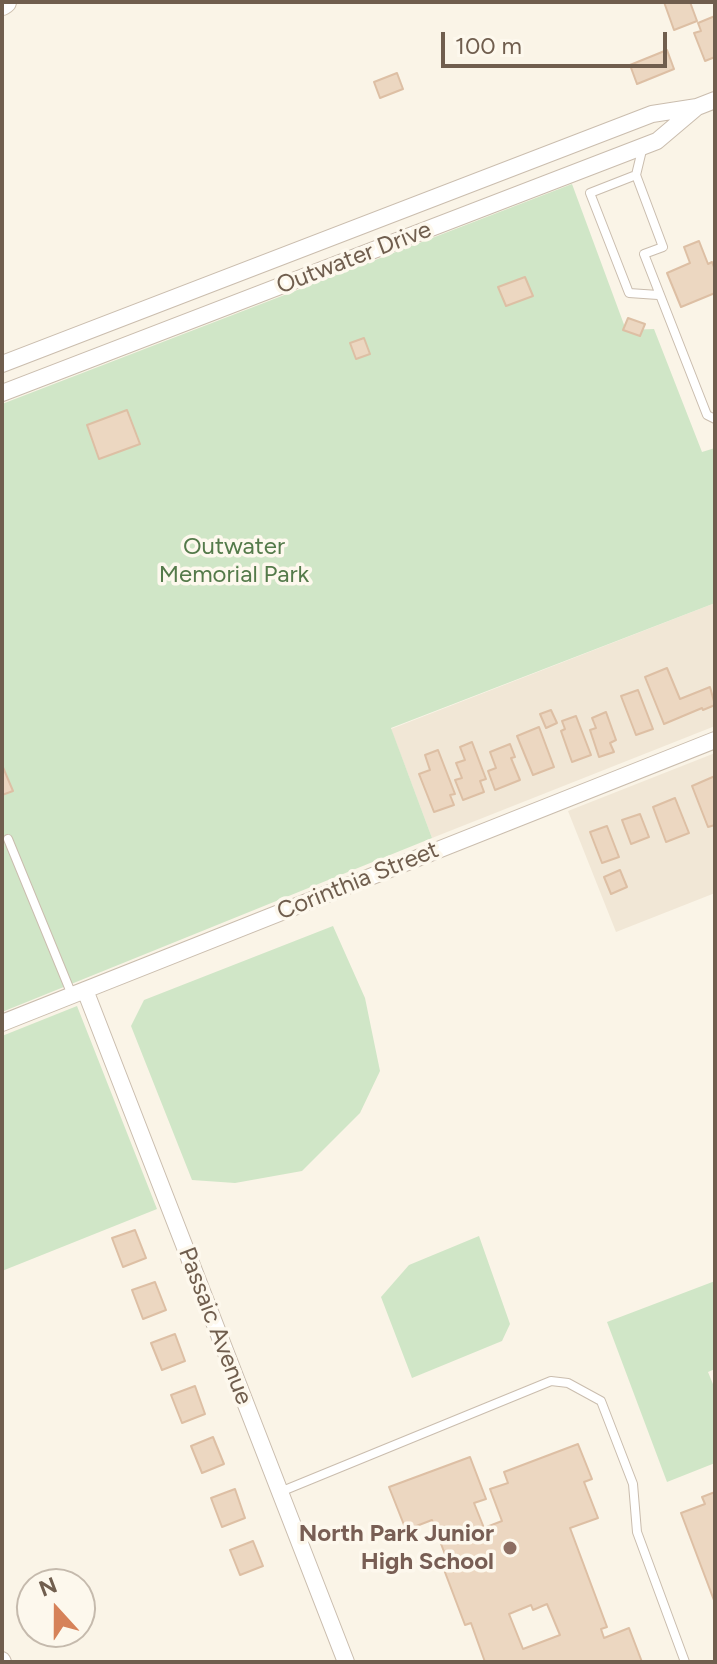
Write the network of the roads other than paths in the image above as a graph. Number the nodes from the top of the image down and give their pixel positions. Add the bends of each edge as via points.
1 (715, 100) edge
2 (697, 107) junction
3 (643, 146) junction
4 (636, 175) junction
5 (658, 295) junction
6 (2, 364) edge
7 (2, 393) edge
8 (715, 419) edge
9 (715, 740) edge
10 (8, 839) dead end
11 (78, 992) junction
12 (2, 1023) edge
13 (279, 1493) junction
14 (346, 1662) edge
15 (685, 1662) edge

1 - 2 street, Outwater Drive
2 - 3 street, Outwater Drive via 657,141
2 - 6 street, Outwater Drive via 652,114
3 - 4 lane
3 - 7 street, Outwater Drive
4 - 5 lane via 663,247 644,254
4 - 5 lane via 590,193 629,293
5 - 8 lane via 707,415
9 - 11 street, Corinthia Street
10 - 11 lane
11 - 12 street, Corinthia Street
11 - 13 street, Passaic Avenue
13 - 14 street, Passaic Avenue
13 - 15 lane via 551,1381 568,1383 601,1401 633,1484 637,1532

